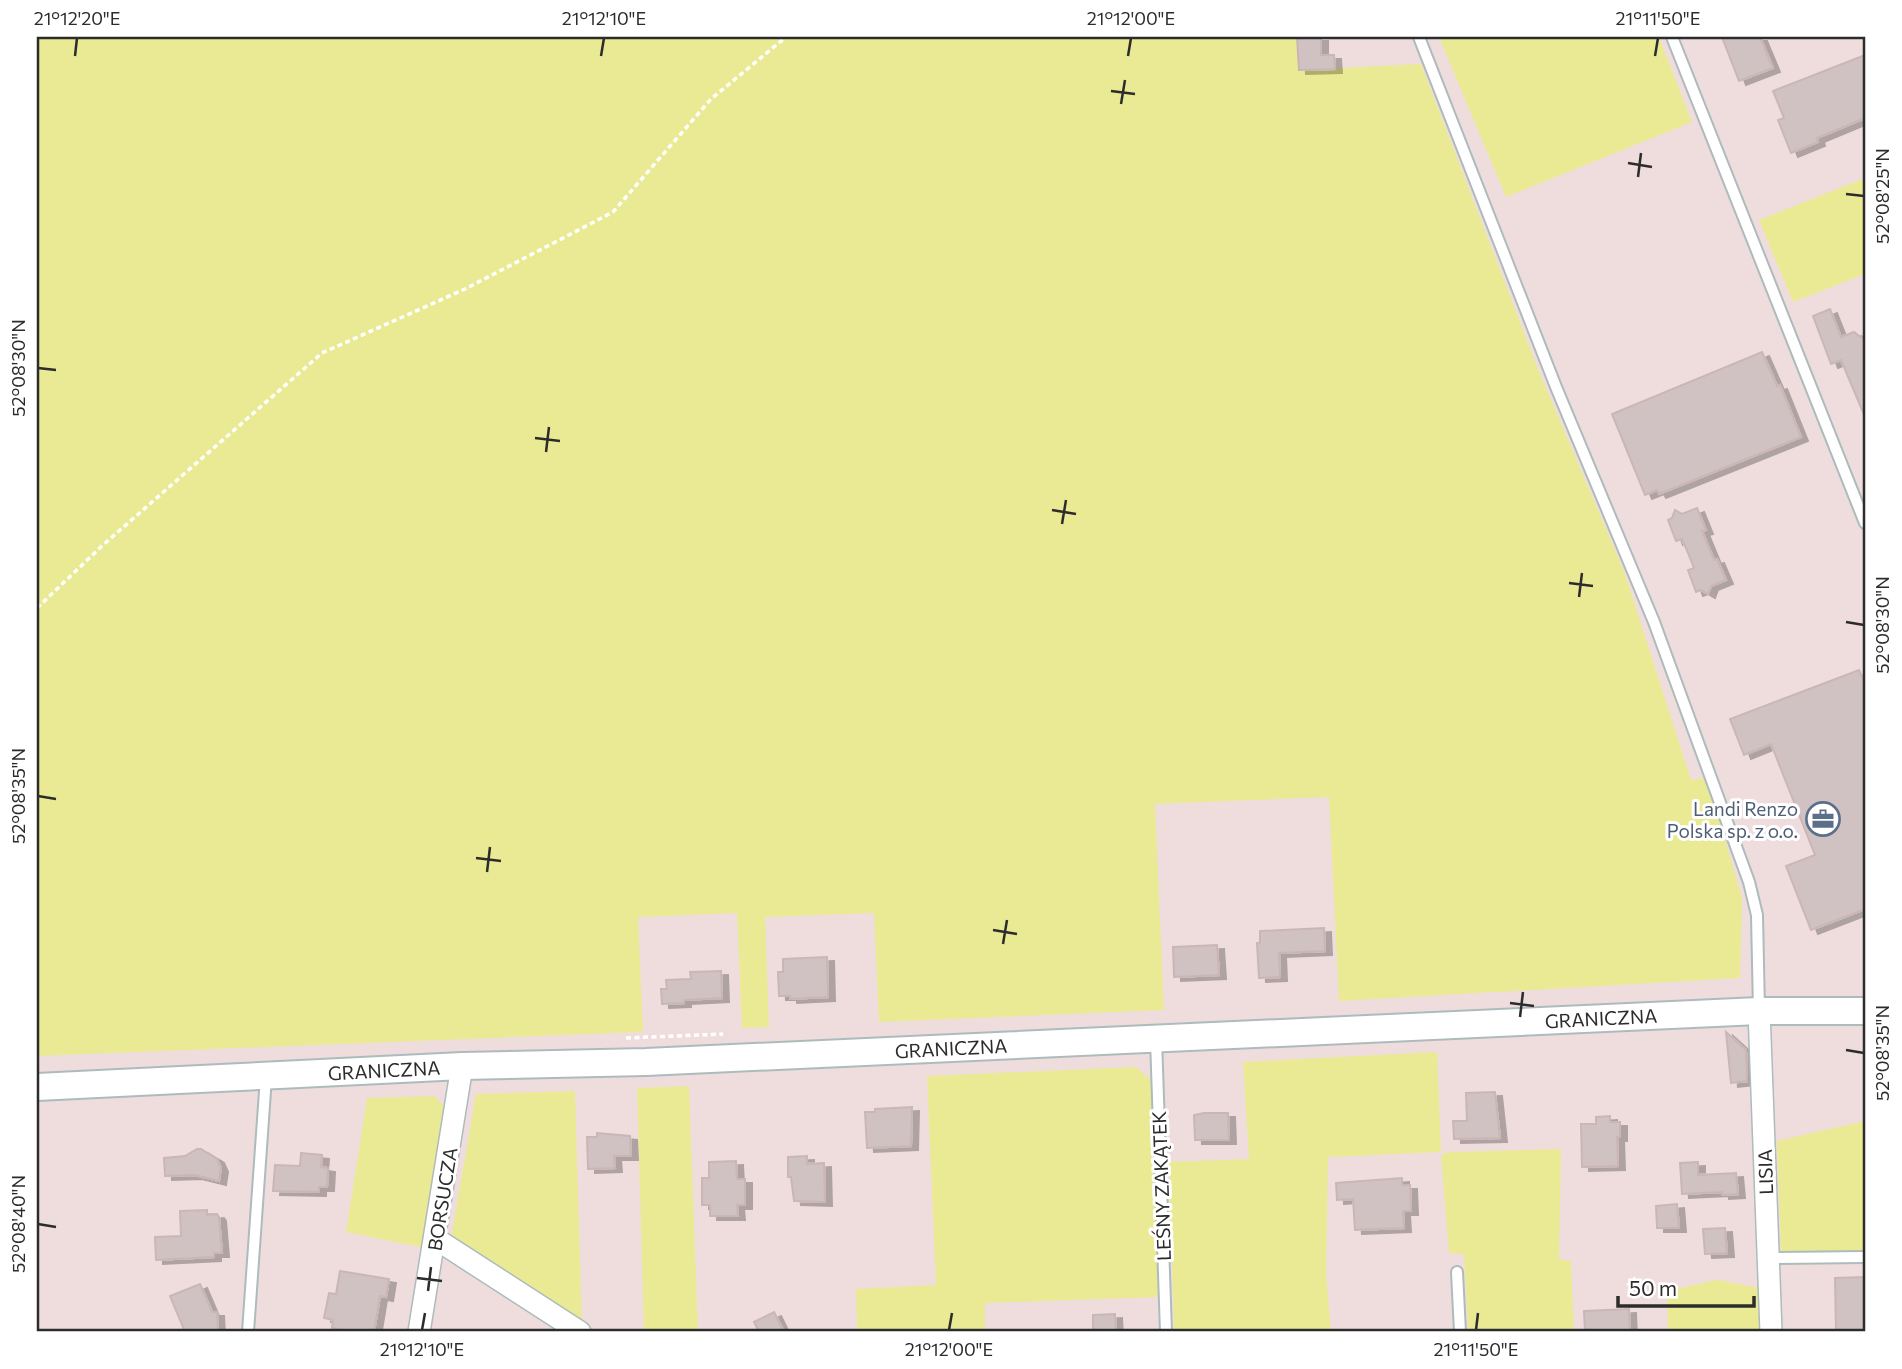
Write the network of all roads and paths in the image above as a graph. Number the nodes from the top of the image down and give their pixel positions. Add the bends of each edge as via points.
1 (786, 37) edge
2 (1419, 37) edge
3 (1672, 37) edge
4 (1865, 523) edge
5 (37, 608) edge
6 (1759, 1011) junction
7 (1865, 1011) edge
8 (1156, 1039) junction
9 (462, 1066) junction
10 (266, 1077) junction
11 (37, 1087) edge
12 (436, 1239) junction
13 (1865, 1257) edge
14 (1768, 1258) junction
15 (1457, 1272) dead end
16 (248, 1332) edge
17 (419, 1332) edge
18 (580, 1332) edge
19 (1166, 1332) edge
20 (1460, 1332) edge
21 (1771, 1332) edge

1 - 5 path via 711,99 613,212 465,289 322,353
2 - 6 lane via 1654,622 1749,882 1757,915
3 - 4 lane
6 - 7 street, GRANICZNA
6 - 8 street, GRANICZNA
6 - 14 street, LISIA
8 - 9 street, GRANICZNA
8 - 19 lane, LEŚNY ZAKĄTEK
9 - 10 street, GRANICZNA
9 - 12 street, BORSUCZA
10 - 11 street, GRANICZNA
10 - 16 lane
12 - 17 street, BORSUCZA
12 - 18 street
13 - 14 lane
14 - 21 street, LISIA
15 - 20 lane

